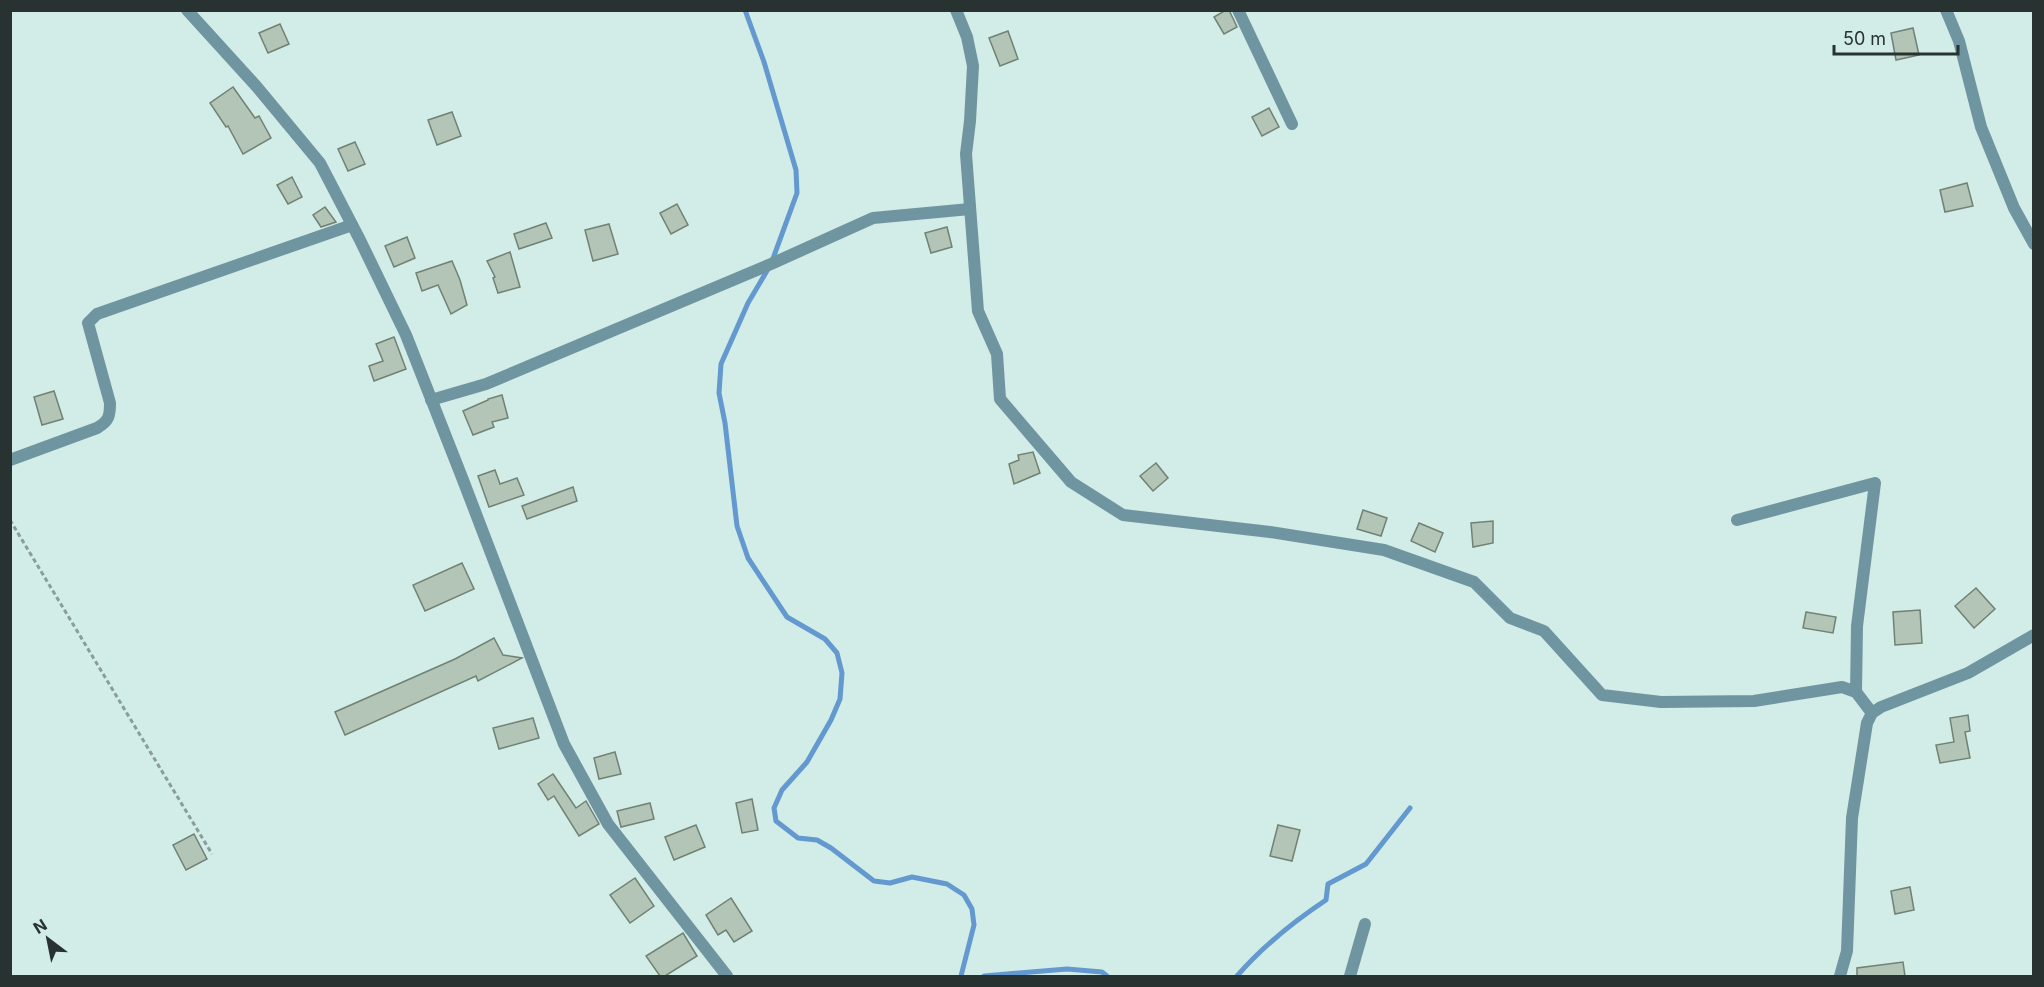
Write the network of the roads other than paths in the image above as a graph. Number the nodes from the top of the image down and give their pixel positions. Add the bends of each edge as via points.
1 (187, 10) edge
2 (956, 10) edge
3 (1238, 10) edge
4 (1946, 10) edge
5 (1292, 124) dead end
6 (970, 208) junction
7 (352, 225) junction
8 (2034, 244) edge
9 (432, 400) junction
10 (10, 460) edge
11 (1737, 520) dead end
12 (2034, 635) edge
13 (1856, 692) junction
14 (1872, 713) junction
15 (1365, 924) dead end
16 (727, 976) edge
17 (1350, 976) edge
18 (1840, 976) edge

1 - 7 street via 320,163
2 - 6 street via 973,66 966,153
3 - 5 street
4 - 8 street via 1959,41 1980,127 2014,208
6 - 9 street via 873,219 496,379
6 - 13 street via 978,311 997,354 1000,399 1071,482 1123,515 1384,550 1474,582 1510,618 1544,631 1602,695 1661,702 1754,701 1842,687
7 - 9 street via 406,334
7 - 10 street via 97,314 88,323 110,403 107,423
9 - 16 street via 564,744 608,824
11 - 13 street via 1875,483 1857,626
12 - 14 street via 1968,673
13 - 14 street
14 - 18 street via 1867,723 1852,818 1847,951
15 - 17 street

